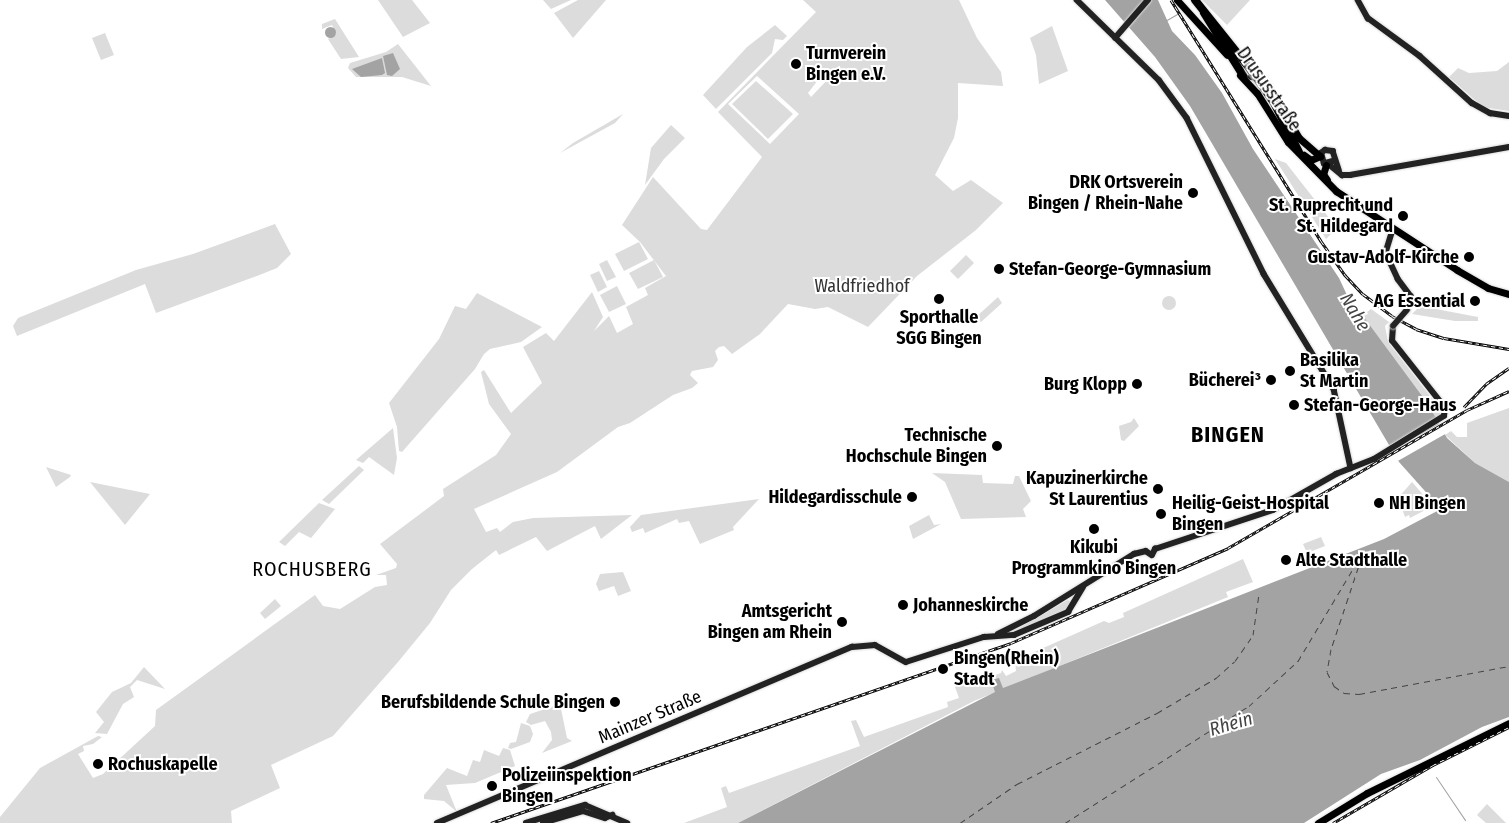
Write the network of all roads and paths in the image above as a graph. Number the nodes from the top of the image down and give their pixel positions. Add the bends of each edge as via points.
1 (1077, 0) edge
2 (1148, 0) edge
3 (1178, 0) edge
4 (1358, 0) edge
5 (1197, 2) edge
6 (1115, 38) junction
7 (1244, 77) junction
8 (1509, 116) edge
9 (1509, 147) edge
10 (1299, 152) junction
11 (1322, 153) junction
12 (1330, 164) junction
13 (1331, 187) junction
14 (1393, 230) junction
15 (1509, 294) edge
16 (1351, 468) junction
17 (1083, 587) junction
18 (1065, 598) junction
19 (1074, 603) junction
20 (1012, 632) junction
21 (1509, 723) edge
22 (612, 815) junction
23 (530, 822) edge
24 (437, 823) edge
25 (543, 823) edge
26 (627, 823) edge
27 (1318, 823) edge

1 - 6 main road
2 - 6 main road
3 - 7 main road, Drususstraße
4 - 8 main road via 1368,18 1420,56 1472,103 1493,115
5 - 7 highway
5 - 10 highway, bridge via 1257,79
6 - 16 main road via 1135,54 1184,112 1264,274 1334,389
7 - 10 main road, Drususstraße via 1288,142
7 - 11 main road via 1263,78 1304,142
9 - 12 main road via 1347,175
10 - 11 main road via 1312,160
10 - 13 main road, Drususstraße
11 - 12 main road
11 - 12 main road via 1333,151
12 - 13 main road via 1322,174
13 - 14 main road, Drususstraße
14 - 15 main road, Drususstraße via 1488,288
14 - 16 main road, bridge via 1386,253 1412,301 1393,326 1394,343 1446,408 1446,415 1389,450
16 - 17 main road via 1273,510 1155,549 1152,555 1146,551 1134,554
17 - 18 main road
17 - 19 main road
18 - 19 main road via 1072,599
18 - 20 main road
19 - 20 main road via 1068,612
20 - 24 main road, Mainzer Straße via 984,637 906,662 875,645 860,645
21 - 27 main road via 1366,793
22 - 23 main road via 581,805
22 - 25 main road via 605,818 583,811
22 - 26 main road

